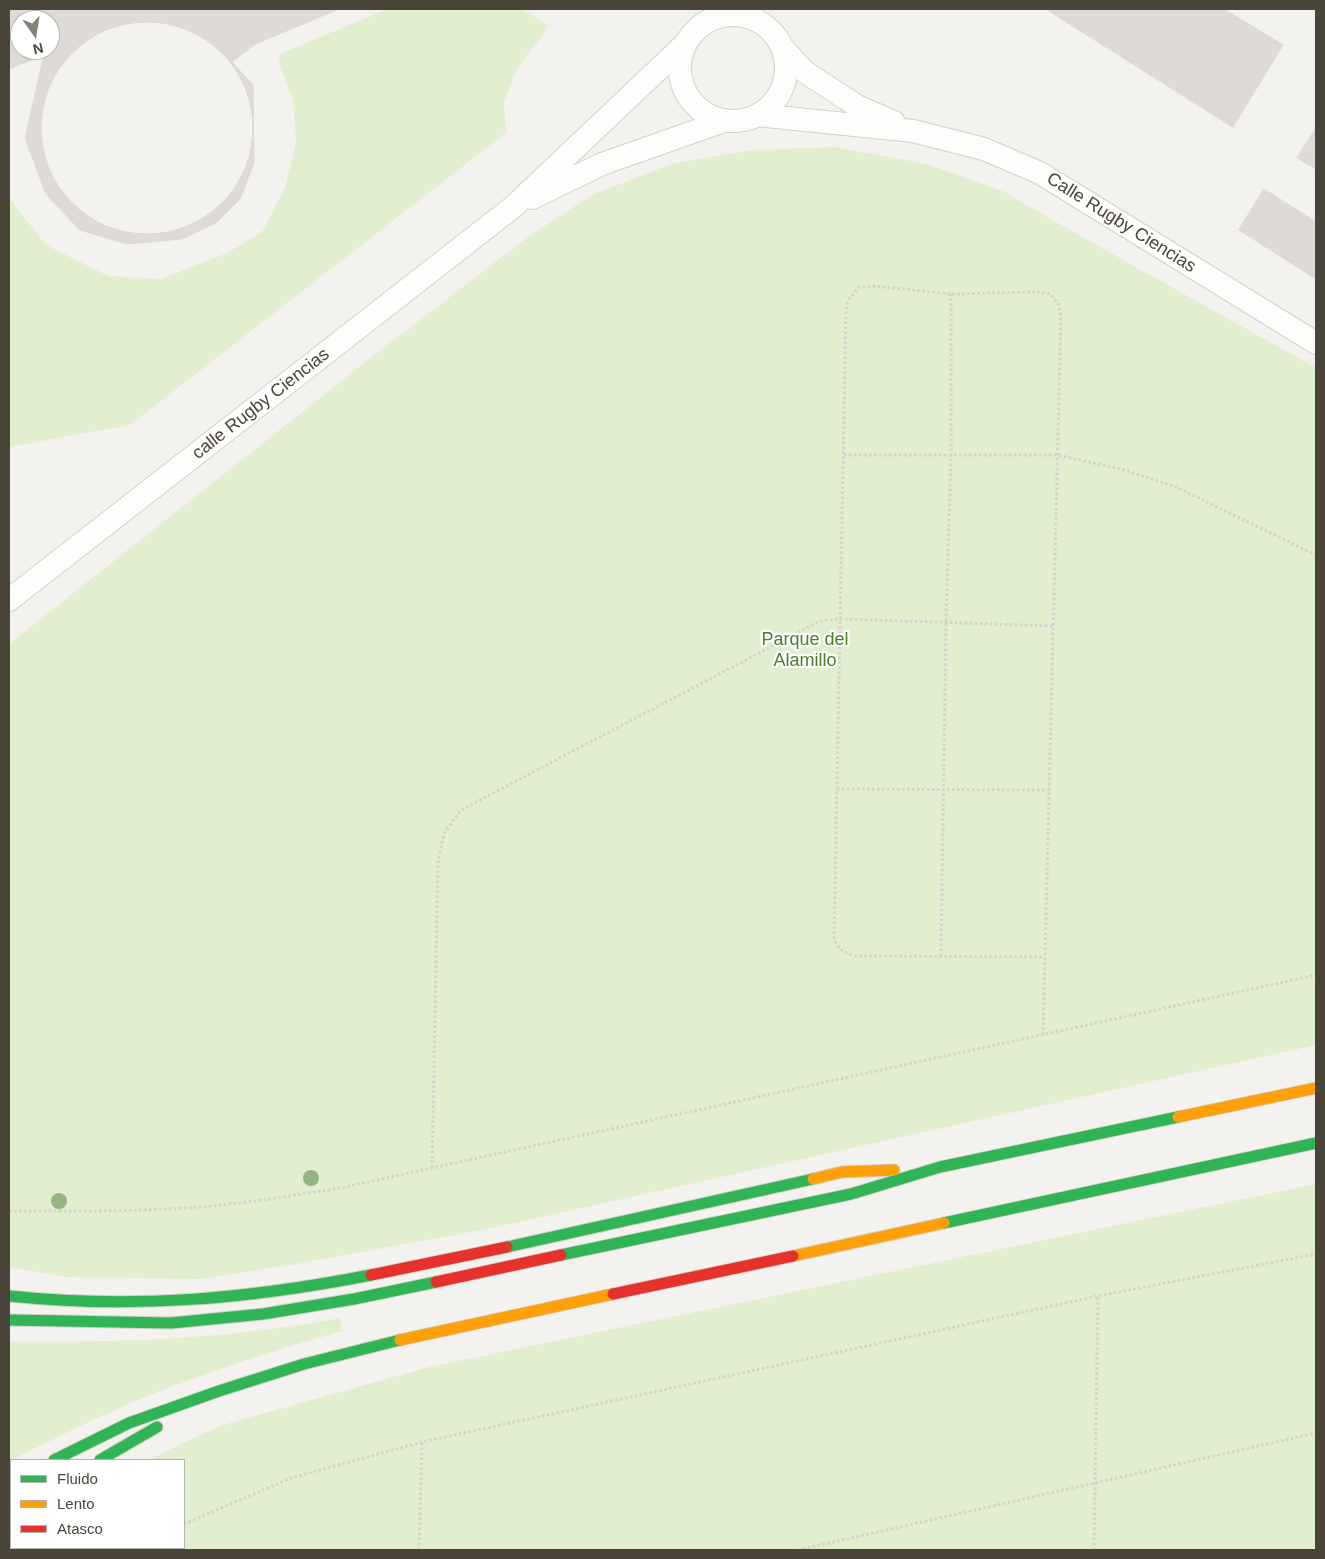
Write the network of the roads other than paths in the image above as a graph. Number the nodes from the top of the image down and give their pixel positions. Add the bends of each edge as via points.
1 (766, 9) edge
2 (705, 17) edge
3 (776, 38) junction
4 (684, 46) junction
5 (757, 115) junction
6 (724, 121) junction
7 (913, 131) junction
8 (513, 207) junction
9 (1316, 343) edge
10 (9, 600) edge
11 (1316, 1088) edge
12 (1316, 1143) edge
13 (940, 1167) junction
14 (9, 1296) edge
15 (9, 1320) edge
16 (219, 1391) junction
17 (56, 1459) edge
18 (102, 1459) edge

1 - 3 street
2 - 3 street via 744,16 759,22
2 - 4 street
3 - 5 street via 785,60 785,76 771,105
3 - 7 street via 804,72 857,106
4 - 6 street via 680,77 686,93 695,106
4 - 8 street
5 - 6 street
5 - 7 street
6 - 8 street via 602,164
7 - 9 street, Calle Rugby Ciencias via 984,149 1040,173
8 - 10 street, calle Rugby Ciencias
11 - 13 main road
12 - 16 main road via 391,1342 304,1364
13 - 14 main road via 842,1172 509,1247 276,1292 206,1300 118,1302
13 - 15 main road via 851,1194 354,1300 263,1314 171,1323
16 - 17 main road via 129,1423
16 - 18 main road

